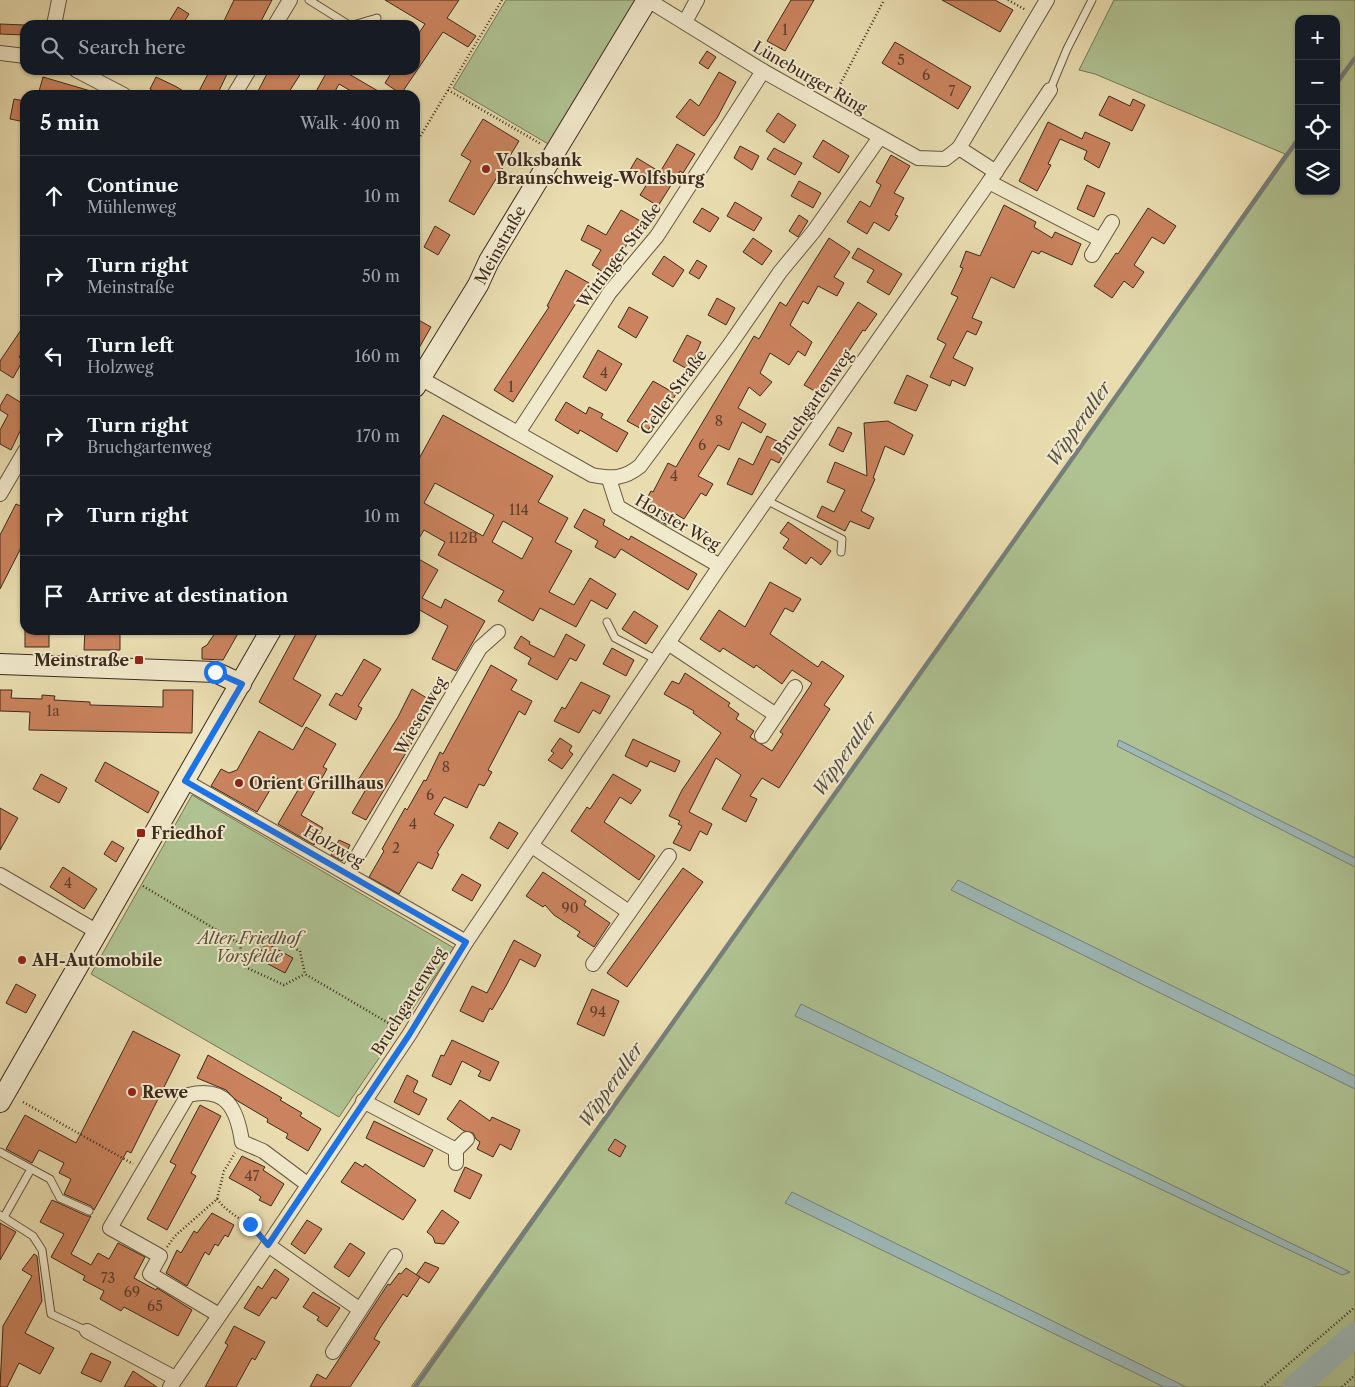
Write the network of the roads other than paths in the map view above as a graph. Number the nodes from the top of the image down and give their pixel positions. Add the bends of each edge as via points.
1 (59, 0) edge
2 (290, 0) edge
3 (309, 0) edge
4 (648, 0) edge
5 (697, 0) edge
6 (1047, 0) edge
7 (1092, 0) edge
8 (377, 18) dead end
9 (55, 20) edge
10 (278, 20) edge
11 (341, 20) edge
12 (370, 20) edge
13 (685, 22) junction
14 (0, 53) edge
15 (20, 55) edge
16 (763, 71) junction
17 (86, 75) edge
18 (246, 75) edge
19 (114, 90) edge
20 (237, 90) edge
21 (1050, 90) joint
22 (880, 137) junction
23 (959, 148) junction
24 (992, 177) junction
25 (1112, 222) dead end
26 (1101, 240) junction
27 (1092, 254) dead end
28 (420, 377) edge
29 (420, 384) edge
30 (518, 433) junction
31 (20, 460) edge
32 (609, 479) junction
33 (0, 494) edge
34 (766, 500) junction
35 (841, 552) dead end
36 (720, 566) junction
37 (608, 622) dead end
38 (498, 632) dead end
39 (268, 635) edge
40 (668, 643) junction
41 (657, 660) junction
42 (0, 664) edge
43 (242, 684) junction
44 (795, 687) dead end
45 (776, 715) junction
46 (762, 736) dead end
47 (185, 781) junction
48 (532, 846) junction
49 (669, 856) dead end
50 (347, 874) junction
51 (0, 875) edge
52 (629, 912) junction
53 (96, 932) junction
54 (466, 942) junction
55 (592, 964) dead end
56 (363, 1101) junction
57 (0, 1102) edge
58 (467, 1139) dead end
59 (0, 1152) edge
60 (31, 1169) junction
61 (308, 1184) junction
62 (89, 1211) dead end
63 (2, 1216) edge
64 (268, 1245) junction
65 (395, 1256) dead end
66 (359, 1309) junction
67 (220, 1314) junction
68 (86, 1331) joint
69 (333, 1352) dead end
70 (172, 1383) edge

1 - 9 street
2 - 10 street
3 - 11 lane
4 - 13 street, Lüneburger Ring
4 - 28 street, Meinstraße
5 - 13 street
6 - 23 street
7 - 21 lane
8 - 12 lane
13 - 16 street, Lüneburger Ring
14 - 15 street
16 - 22 street, Lüneburger Ring
16 - 30 street, Wittinger Straße via 657,236 610,292
17 - 19 street
18 - 20 street
21 - 24 street, Bruchgartenweg
22 - 23 street, Lüneburger Ring via 918,158 945,159
22 - 32 street, Celler Straße via 814,232 780,272 640,466 622,477
23 - 24 street
24 - 26 street
24 - 34 street, Bruchgartenweg
25 - 26 street
26 - 27 street
29 - 30 street
30 - 32 street via 592,475
31 - 33 street
32 - 36 street, Horster Weg via 618,507
34 - 35 lane via 842,539
34 - 36 street, Bruchgartenweg
36 - 40 street, Bruchgartenweg
37 - 41 lane via 615,638
38 - 50 street, Wiesenweg via 480,648
39 - 43 street
40 - 41 street, Bruchgartenweg
40 - 45 street
41 - 48 street, Bruchgartenweg
42 - 43 street via 215,672
43 - 47 street
44 - 45 street
45 - 46 street
47 - 50 street, Holzweg
47 - 53 street
48 - 52 street
48 - 54 street, Bruchgartenweg
49 - 52 street
50 - 54 street, Holzweg
51 - 53 street
52 - 55 street
53 - 57 street via 70,984
54 - 56 street, Bruchgartenweg via 409,1035
56 - 58 street via 456,1156
56 - 61 street, Bruchgartenweg
59 - 60 lane
60 - 62 lane via 50,1180 60,1198
60 - 63 lane
61 - 64 street, Bruchgartenweg
61 - 67 street via 263,1151 242,1142 239,1121 229,1104 217,1093 204,1091 188,1095 110,1228 160,1256 150,1274
63 - 68 lane via 33,1236 42,1250 51,1314
64 - 66 street
64 - 67 street, Bruchgartenweg
65 - 66 street
66 - 69 street
67 - 70 street, Bruchgartenweg
68 - 70 street, Bruchgartenweg

